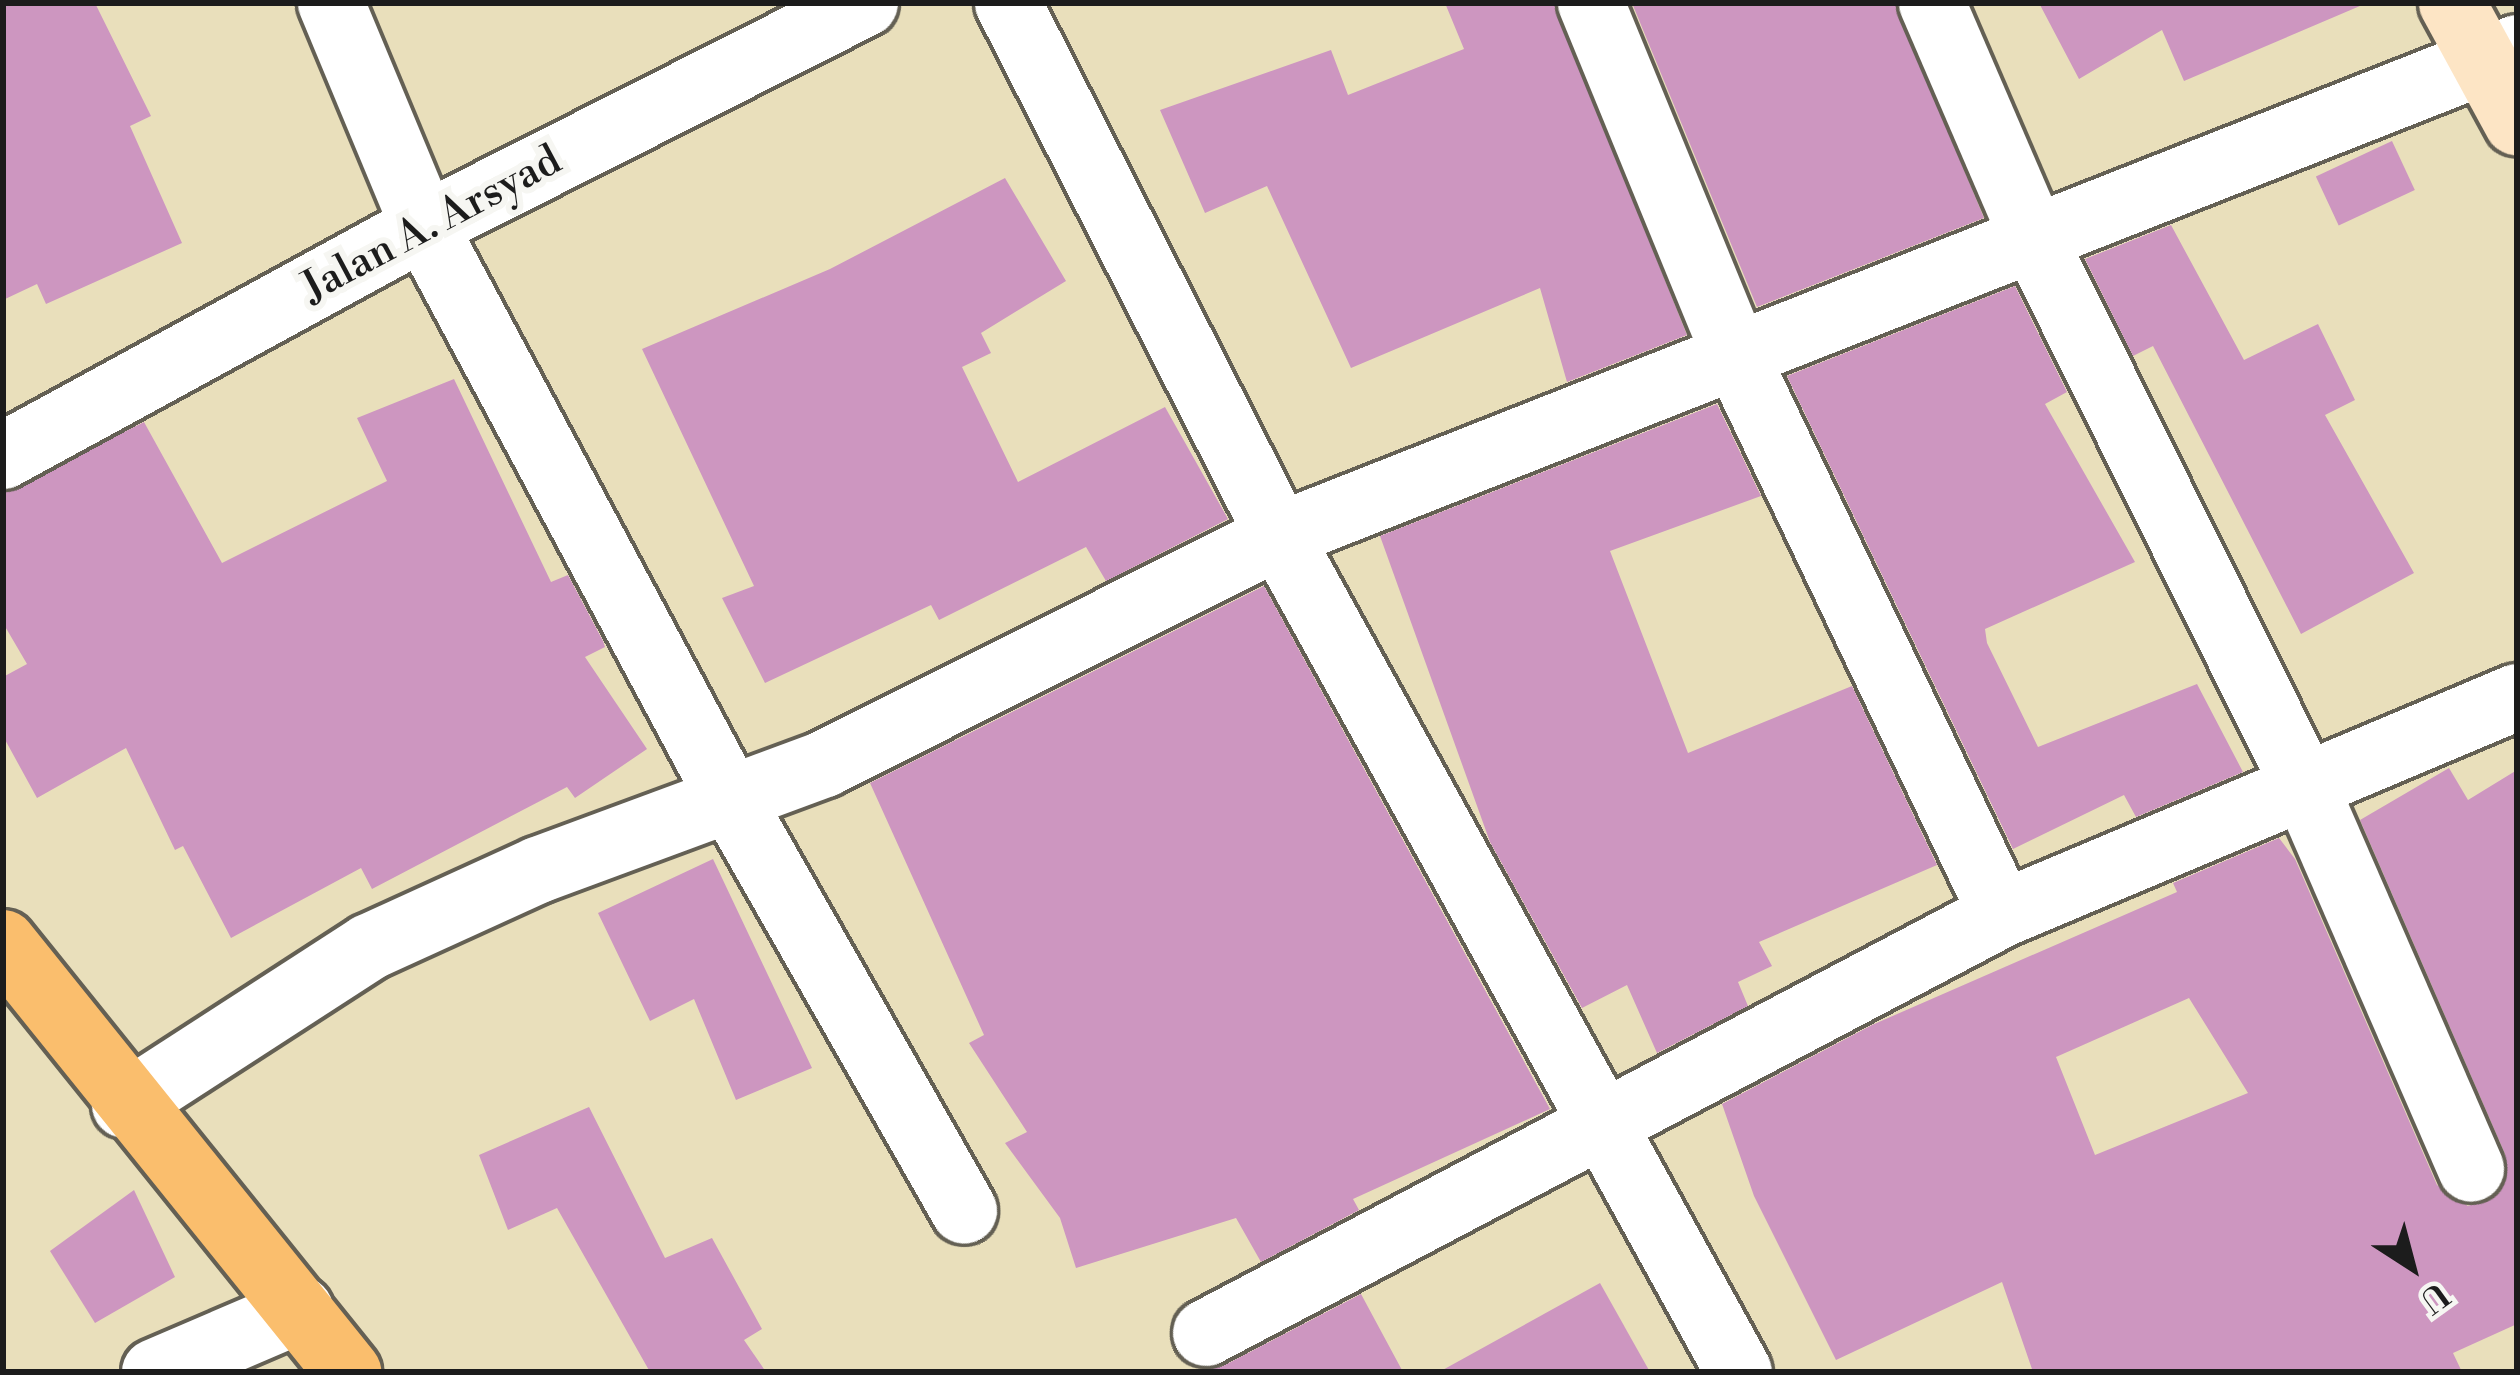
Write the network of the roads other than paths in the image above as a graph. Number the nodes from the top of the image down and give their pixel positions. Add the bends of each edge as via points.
1 (332, 3) edge
2 (865, 3) edge
3 (1008, 3) edge
4 (1591, 3) edge
5 (1932, 3) edge
6 (2452, 3) edge
7 (2500, 55) edge
8 (2517, 122) edge
9 (424, 226) junction
10 (2034, 241) junction
11 (1736, 356) junction
12 (3, 455) edge
13 (1280, 536) junction
14 (2517, 697) edge
15 (2306, 789) junction
16 (728, 795) junction
17 (2002, 914) junction
18 (3, 944) edge
19 (125, 1105) junction
20 (1602, 1125) junction
21 (2471, 1169) dead end
22 (964, 1211) dead end
23 (300, 1310) junction
24 (1206, 1333) dead end
25 (155, 1372) edge
26 (348, 1372) edge
27 (1739, 1372) edge

1 - 9 street
2 - 9 street, Jalan A. Arsyad
3 - 13 street
4 - 11 street
5 - 10 street
6 - 7 street
7 - 8 street
7 - 10 street
9 - 12 street, Jalan A. Arsyad
9 - 16 street
10 - 11 street
10 - 15 street
11 - 13 street
11 - 17 street
13 - 16 street via 824,764
13 - 20 street
14 - 15 street
15 - 17 street
15 - 21 street
16 - 19 street via 369,947
16 - 22 street
17 - 20 street
18 - 19 highway
19 - 23 highway
20 - 24 street
20 - 27 street
23 - 25 street
23 - 26 highway

